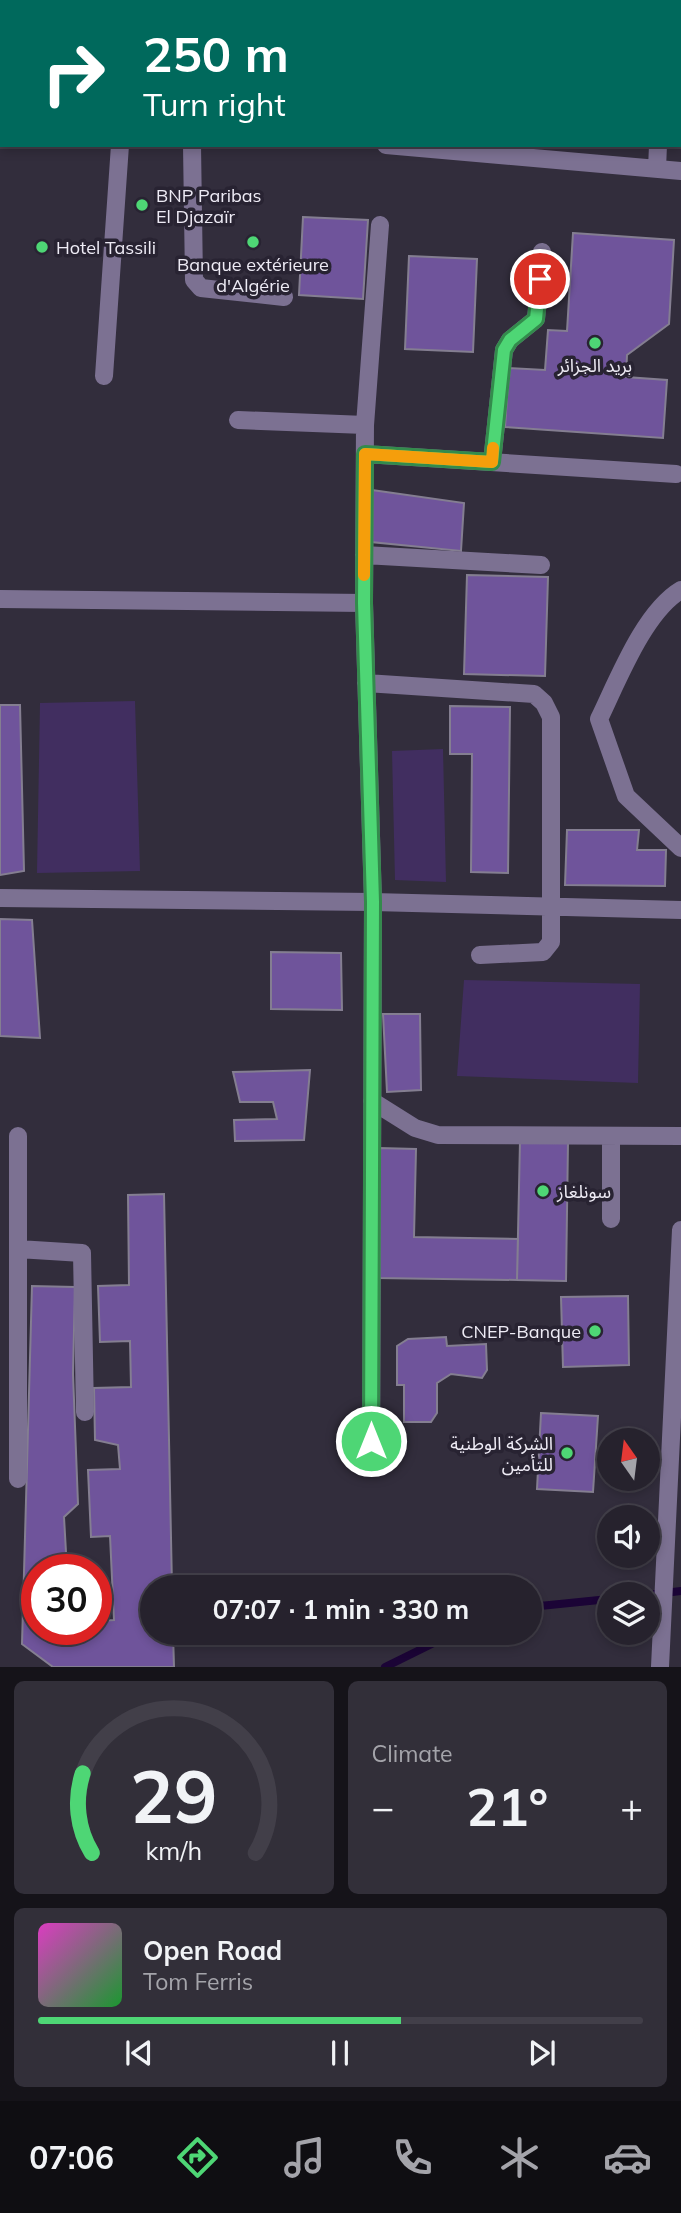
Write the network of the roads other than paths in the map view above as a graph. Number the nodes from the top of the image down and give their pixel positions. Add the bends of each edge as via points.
1 (120, 147) edge
2 (192, 147) edge
3 (425, 147) edge
4 (658, 147) edge
5 (502, 151) edge
6 (657, 169) junction
7 (681, 171) edge
8 (380, 225) dead end
9 (542, 252) dead end
10 (284, 297) dead end
11 (104, 376) dead end
12 (238, 420) dead end
13 (365, 425) junction
14 (365, 454) junction
15 (492, 462) junction
16 (677, 474) dead end
17 (364, 555) junction
18 (541, 565) dead end
19 (681, 590) edge
20 (0, 599) edge
21 (364, 603) junction
22 (366, 683) junction
23 (681, 848) edge
24 (0, 898) edge
25 (373, 902) junction
26 (552, 907) junction
27 (681, 910) edge
28 (480, 955) dead end
29 (372, 1101) junction
30 (18, 1136) dead end
31 (611, 1136) junction
32 (681, 1136) edge
33 (611, 1219) dead end
34 (681, 1230) edge
35 (18, 1249) junction
36 (9, 1309) edge
37 (85, 1412) dead end
38 (371, 1467) dead end
39 (18, 1479) dead end
40 (660, 1660) edge

1 - 11 street
2 - 10 street via 194,280 201,288
3 - 5 street
4 - 6 street
5 - 6 street
6 - 7 street
8 - 13 street
9 - 15 street via 536,319 504,350
12 - 13 street
13 - 14 street
14 - 15 street
14 - 17 street
15 - 16 street
17 - 18 street
17 - 21 street
19 - 23 street via 666,598 599,719 626,796
20 - 21 street
21 - 22 street
22 - 25 street
22 - 26 street via 534,694 544,703 551,717
24 - 25 street
25 - 26 street
25 - 29 street
26 - 27 street
26 - 28 street via 551,942 543,952
29 - 31 street via 415,1128 438,1135
29 - 38 street
30 - 35 street
31 - 32 street
31 - 33 street
34 - 40 street
35 - 36 street
35 - 37 street via 82,1253
36 - 39 street

